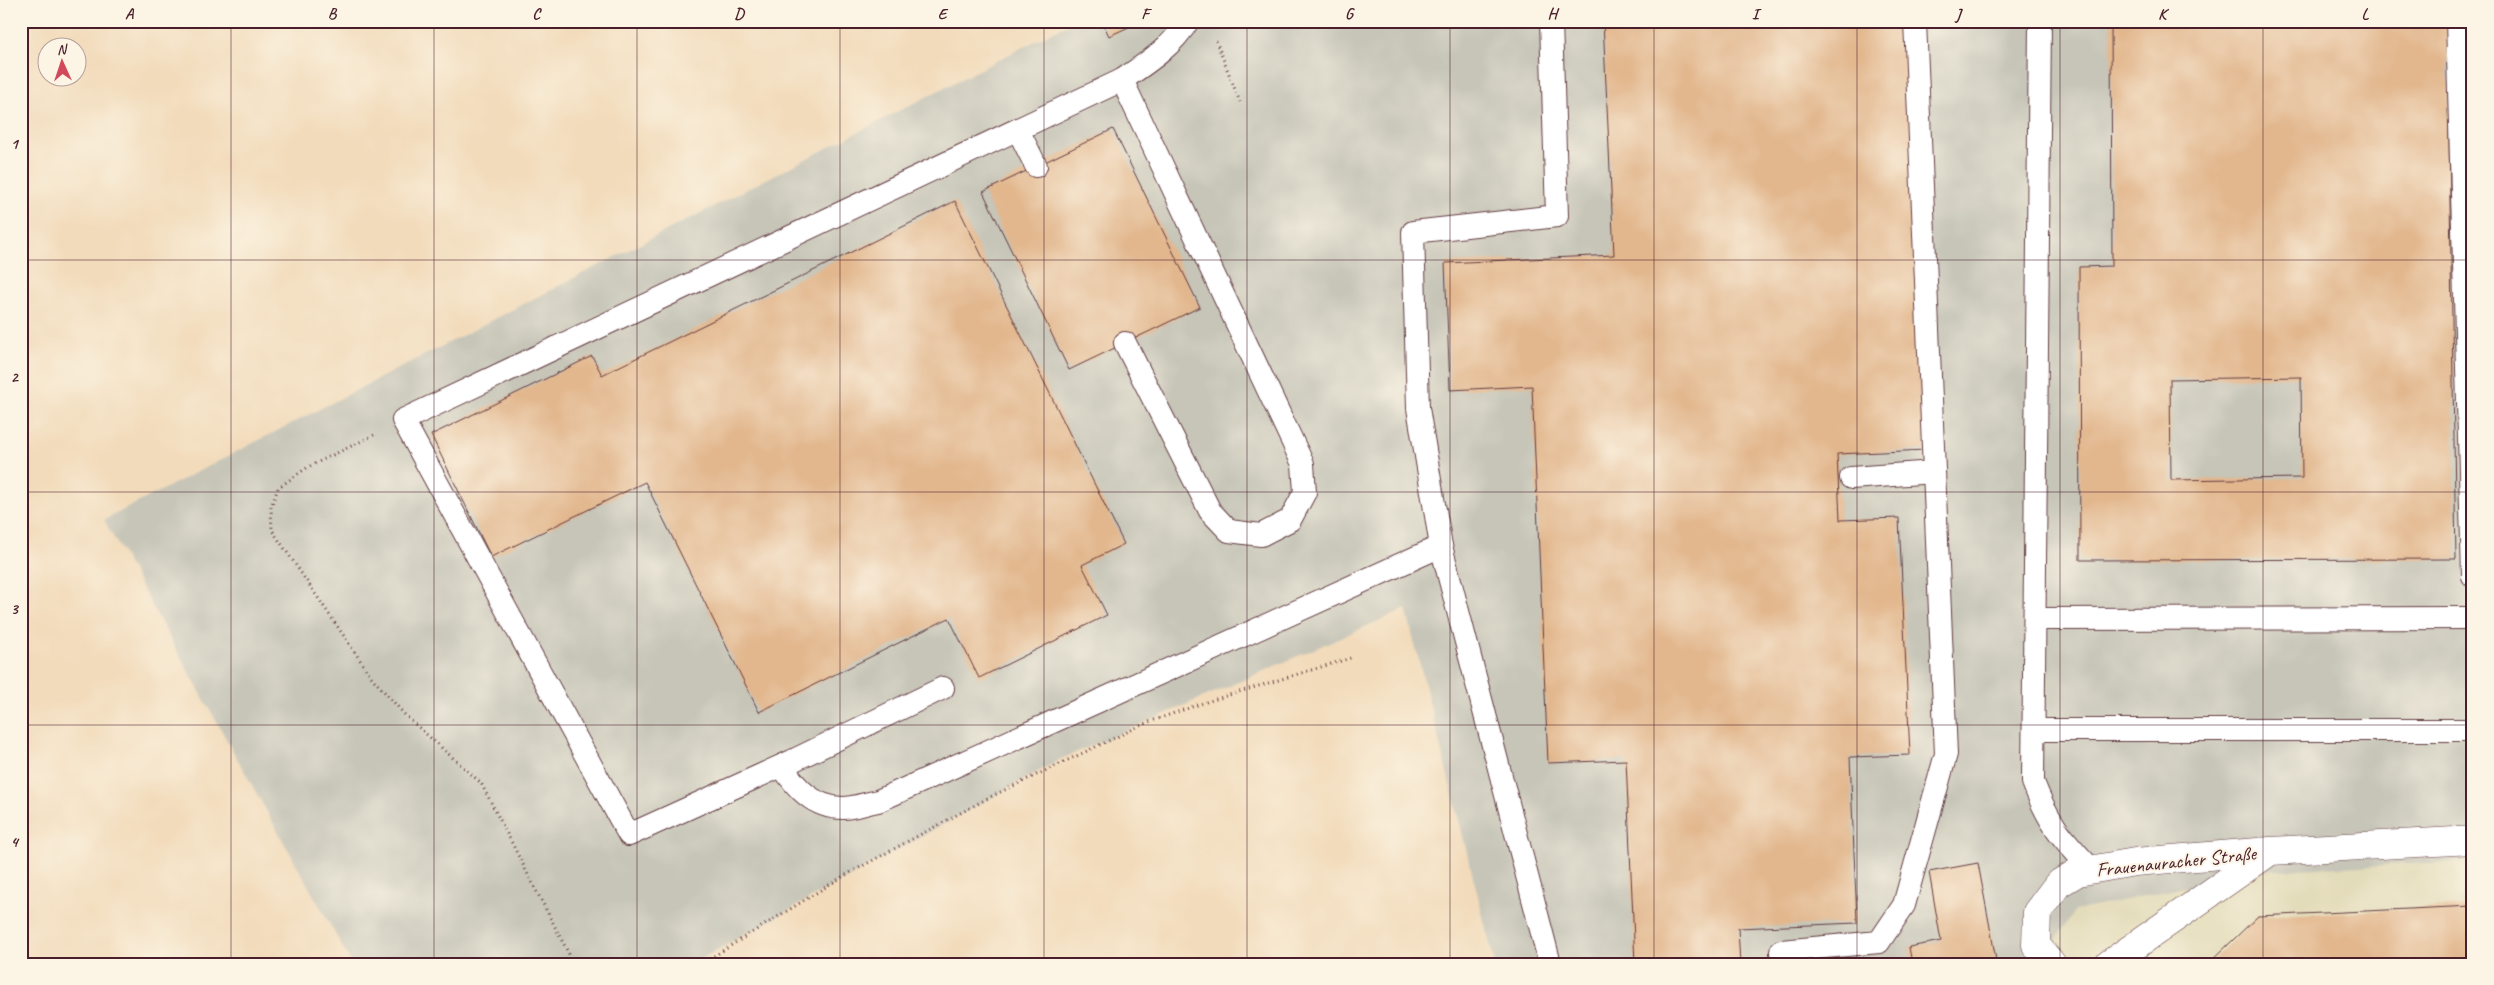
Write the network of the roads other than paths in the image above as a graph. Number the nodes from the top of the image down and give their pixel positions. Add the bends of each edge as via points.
1 (1188, 21) edge
2 (1551, 21) edge
3 (1915, 21) edge
4 (2040, 21) edge
5 (2457, 21) edge
6 (1122, 80) junction
7 (1018, 130) junction
8 (1036, 166) dead end
9 (1125, 343) dead end
10 (1934, 472) junction
11 (1851, 478) dead end
12 (1440, 546) junction
13 (2473, 576) edge
14 (2473, 618) edge
15 (2035, 619) junction
16 (943, 688) dead end
17 (2034, 730) junction
18 (2473, 730) edge
19 (782, 766) junction
20 (2473, 840) edge
21 (2270, 851) junction
22 (2092, 870) junction
23 (1550, 964) edge
24 (1782, 964) edge
25 (2052, 964) edge
26 (2109, 964) edge

1 - 6 lane via 1157,56
2 - 12 lane via 1557,216 1413,232 1418,408
3 - 10 lane
4 - 15 lane
5 - 13 lane
6 - 7 lane
6 - 9 lane via 1303,464 1305,492 1290,520 1261,535 1229,531 1210,512
7 - 8 lane
7 - 19 lane via 403,420 629,835
10 - 11 lane
10 - 24 lane via 1946,754 1904,905 1879,942 1782,951
12 - 19 lane via 878,801 843,808 814,802 795,785
12 - 23 lane
14 - 15 lane
15 - 17 lane
16 - 19 lane
17 - 18 lane
17 - 22 lane via 2033,782 2045,813 2060,837
20 - 21 street, Frauenauracher Straße
21 - 22 street, Frauenauracher Straße via 2135,862
21 - 26 street, Frauenauracher Straße
22 - 25 street, Frauenauracher Straße via 2078,872 2058,884 2037,912 2036,944

